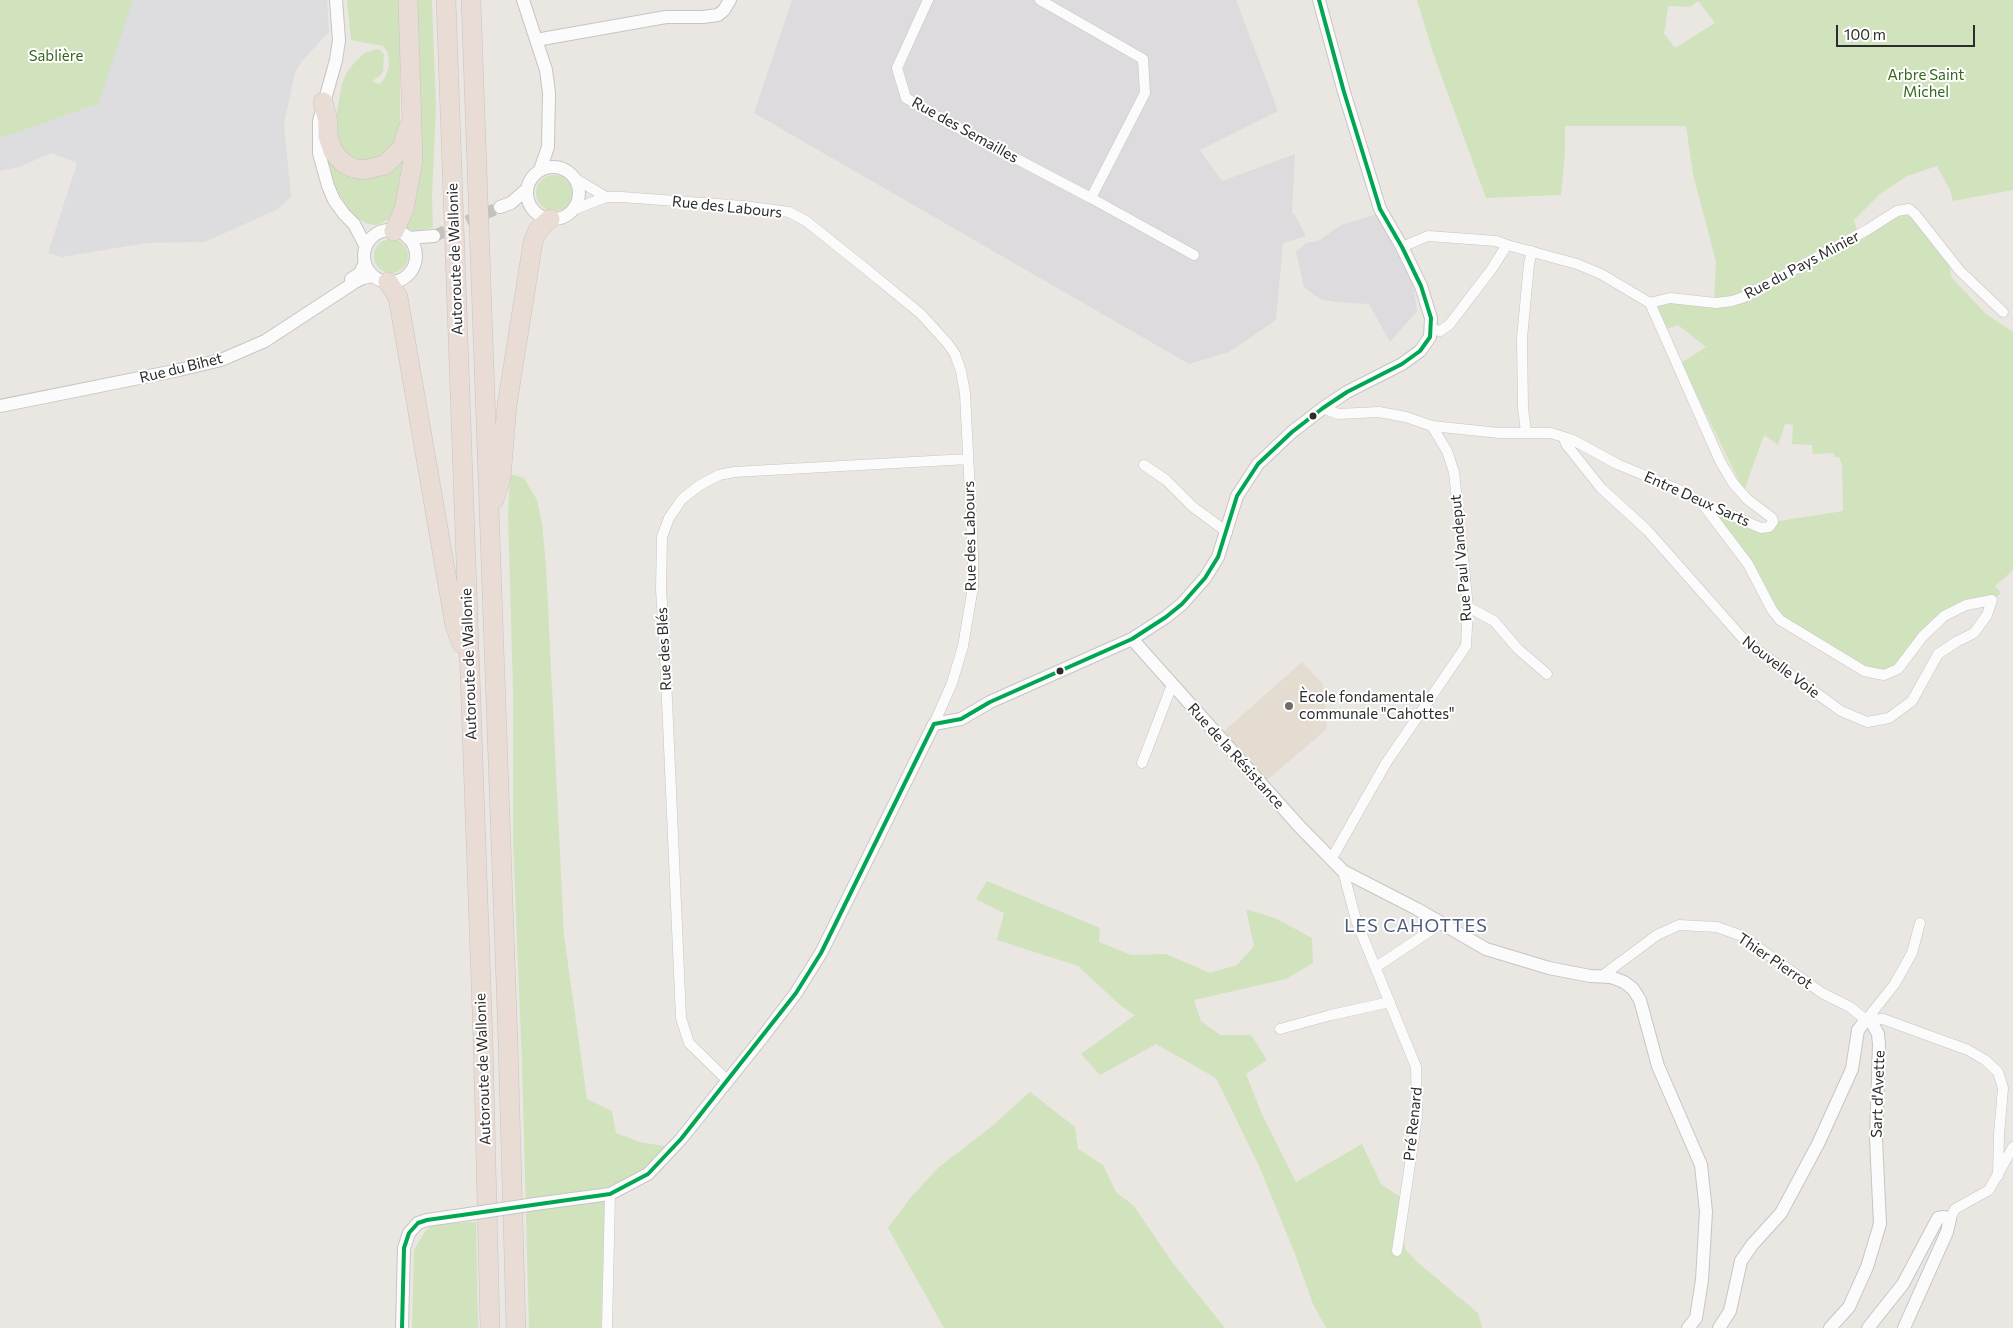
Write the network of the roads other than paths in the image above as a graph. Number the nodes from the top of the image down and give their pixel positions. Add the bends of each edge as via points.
1 (336, 0) edge
2 (408, 0) edge
3 (446, 0) edge
4 (471, 0) edge
5 (523, 0) edge
6 (730, 0) edge
7 (928, 0) edge
8 (1040, 0) edge
9 (1318, 0) edge
10 (536, 40) junction
11 (323, 102) junction
12 (412, 112) junction
13 (548, 147) junction
14 (564, 168) junction
15 (540, 170) junction
16 (576, 179) junction
17 (527, 190) junction
18 (606, 197) junction
19 (1091, 198) junction
20 (530, 205) junction
21 (573, 210) junction
22 (550, 219) junction
23 (354, 224) junction
24 (395, 233) junction
25 (1507, 245) junction
26 (366, 247) junction
27 (1402, 247) junction
28 (1532, 250) junction
29 (416, 252) junction
30 (1194, 255) dead end
31 (365, 263) junction
32 (381, 279) junction
33 (1650, 303) junction
34 (2003, 312) dead end
35 (1430, 329) junction
36 (0, 399) edge
37 (0, 406) edge
38 (1323, 408) junction
39 (1432, 426) junction
40 (1526, 432) junction
41 (1564, 438) junction
42 (968, 459) junction
43 (1143, 467) dead end
44 (1701, 502) junction
45 (489, 518) junction
46 (1227, 532) junction
47 (1468, 608) junction
48 (1132, 639) junction
49 (469, 663) junction
50 (1547, 674) dead end
51 (1172, 685) junction
52 (934, 724) junction
53 (1142, 763) dead end
54 (1332, 858) junction
55 (1343, 871) junction
56 (1442, 923) junction
57 (1920, 923) dead end
58 (1376, 967) junction
59 (1602, 976) junction
60 (1390, 1002) junction
61 (1866, 1020) junction
62 (1280, 1029) dead end
63 (728, 1081) junction
64 (2013, 1148) edge
65 (1998, 1176) junction
66 (610, 1194) junction
67 (1950, 1219) junction
68 (1397, 1251) dead end
69 (402, 1328) edge
70 (490, 1328) edge
71 (516, 1328) edge
72 (607, 1328) edge
73 (1688, 1328) edge
74 (1719, 1328) edge
75 (1830, 1328) edge
76 (1868, 1328) edge
77 (1904, 1328) edge

1 - 11 street via 339,40
2 - 12 highway
3 - 49 highway, Autoroute de Wallonie
4 - 45 highway, Autoroute de Wallonie
5 - 10 street
6 - 10 street via 718,16 666,17
7 - 19 street, Rue des Semailles via 897,68 906,98
8 - 19 street via 1143,59 1145,92
9 - 27 street via 1380,209
10 - 13 street via 546,70 549,93
11 - 12 highway via 328,136 336,157 353,168 363,170 384,165 402,148
11 - 23 street via 318,138 322,170 334,200
12 - 24 highway via 413,160 409,191
13 - 14 street
13 - 15 street
14 - 15 street via 556,166
14 - 16 street
15 - 17 street
16 - 18 street, Rue des Labours
16 - 21 street via 580,195
17 - 20 street
17 - 20 street via 506,205
18 - 21 street, Rue des Labours
18 - 42 street, Rue des Labours via 762,207 789,212 806,221 921,314 955,354 965,393
19 - 30 street, Rue des Semailles
20 - 22 street
21 - 22 street via 567,216
22 - 45 highway via 538,230 533,242 507,405 501,478
23 - 24 street
23 - 26 street
24 - 26 street via 372,238
24 - 29 street via 413,244
24 - 29 street, Rue du Bihet via 434,236
25 - 27 street via 1496,241 1428,236
25 - 28 street
25 - 35 street via 1449,325 1440,331
26 - 31 street
27 - 35 street via 1421,286 1431,318
28 - 33 street via 1601,274
28 - 40 street via 1522,338
29 - 32 street, Rue du Bihet via 412,270 406,277 397,281
31 - 32 street
31 - 36 street, Rue du Bihet via 353,278 262,334 219,353
32 - 37 street, Rue du Bihet via 364,278 355,282 265,341 221,360
32 - 49 highway via 398,296 455,626
33 - 34 street, Rue du Pays Minier via 1670,298 1716,303 1744,297 1897,211 1909,209 1960,271
33 - 44 street, Entre Deux Sarts via 1720,461 1747,500 1773,522 1769,527 1761,528
35 - 38 street via 1430,337 1420,350 1402,364
38 - 39 street via 1338,414 1379,412
38 - 46 street via 1258,464 1237,496
39 - 40 street, Entre Deux Sarts via 1499,433
39 - 47 street, Rue Paul Vandeput via 1447,451 1454,472
40 - 41 street, Entre Deux Sarts via 1551,433
41 - 44 street, Entre Deux Sarts
41 - 44 street, Nouvelle Voie via 1601,488 1647,530 1746,642 1841,711 1867,722 1889,718 1912,701 1938,654 1974,633 1987,615 1992,600 1966,605 1944,616 1923,636 1898,669 1884,676 1864,671 1780,620 1748,564
42 - 52 street, Rue des Labours via 973,587 955,674
42 - 63 street, Rue des Blés via 734,472 719,475 700,485 682,499 669,518 662,537 661,590 681,1018 689,1043
43 - 46 street via 1166,480 1193,507
45 - 71 highway, Autoroute de Wallonie
46 - 48 street via 1218,557 1205,578 1182,604
47 - 50 street via 1494,621 1518,649
47 - 54 street, Rue Paul Vandeput via 1466,646 1386,763
48 - 51 street, Rue de la Résistance
48 - 52 street via 990,702 961,719
49 - 70 highway, Autoroute de Wallonie
51 - 53 street
51 - 54 street, Rue de la Résistance
52 - 63 street, Rue des Labours via 821,953 796,993
54 - 55 street, Rue de la Résistance
55 - 56 street
55 - 58 street, Pré Renard via 1356,920
56 - 58 street
56 - 59 street via 1486,949 1549,968
57 - 61 street via 1912,954
58 - 60 street, Pré Renard
59 - 61 street, Thier Pierrot via 1657,935 1679,925 1718,927 1742,936
59 - 73 street via 1624,982 1640,1000 1658,1066 1701,1165 1706,1212 1702,1280 1696,1318
60 - 62 street
60 - 68 street, Pré Renard via 1417,1077 1416,1117
61 - 65 street via 1884,1019 1968,1050 1986,1060 1998,1072 2003,1088
61 - 74 street, Sart d'Avette via 1858,1030 1852,1069 1818,1144 1781,1213 1741,1261 1730,1311
61 - 75 street, Sart d'Avette via 1872,1023 1878,1034 1879,1044 1876,1139 1880,1224 1867,1267 1849,1307
63 - 66 street, Rue des Labours via 648,1174
64 - 65 street
65 - 67 street via 1989,1190 1955,1209
66 - 69 street, Rue des Labours, bridge via 418,1223 408,1233 404,1248
66 - 72 street
67 - 76 street via 1938,1218 1903,1284
67 - 77 street

